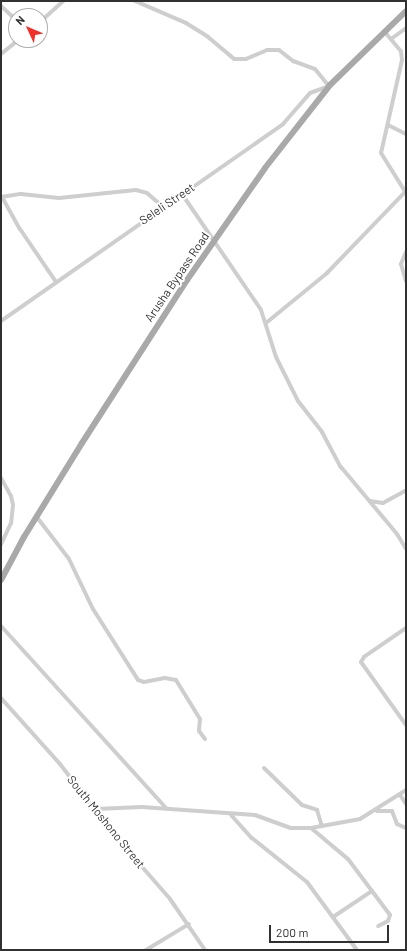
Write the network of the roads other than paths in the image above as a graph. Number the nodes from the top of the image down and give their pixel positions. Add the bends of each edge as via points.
1 (63, 1) edge
2 (135, 1) edge
3 (406, 11) edge
4 (48, 15) edge
5 (406, 28) edge
6 (384, 31) junction
7 (391, 39) junction
8 (402, 53) junction
9 (406, 56) edge
10 (330, 86) junction
11 (388, 125) junction
12 (406, 134) edge
13 (406, 193) edge
14 (182, 194) junction
15 (1, 197) edge
16 (163, 207) junction
17 (214, 242) junction
18 (406, 252) edge
19 (406, 281) edge
20 (56, 282) junction
21 (1, 321) edge
22 (266, 323) junction
23 (1, 478) edge
24 (406, 490) edge
25 (370, 501) junction
26 (36, 516) junction
27 (1, 544) edge
28 (406, 549) edge
29 (1, 580) edge
30 (1, 626) edge
31 (406, 628) edge
32 (1, 698) edge
33 (406, 725) edge
34 (205, 739) dead end
35 (264, 768) dead end
36 (406, 790) edge
37 (400, 795) junction
38 (406, 804) edge
39 (166, 808) junction
40 (94, 809) junction
41 (375, 811) junction
42 (231, 815) junction
43 (322, 826) junction
44 (311, 828) junction
45 (406, 828) edge
46 (372, 891) junction
47 (332, 917) junction
48 (189, 924) junction
49 (378, 926) dead end
50 (146, 950) edge
51 (204, 950) edge
52 (357, 950) edge

1 - 4 street
2 - 10 street via 186,24 208,37 234,59 246,59 267,50 280,50 293,61 314,69
3 - 6 main road, Arusha Bypass Road
5 - 7 street
6 - 7 street
6 - 10 main road, Arusha Bypass Road
7 - 8 street
8 - 9 street
8 - 11 street via 400,76
10 - 14 street, Seleli Street via 310,93 283,124
10 - 17 main road, Arusha Bypass Road via 265,168
11 - 12 street
11 - 13 street via 382,153
13 - 22 street via 327,273
14 - 16 street, Seleli Street
14 - 17 street
15 - 16 street via 21,194 59,198 136,190 147,194
15 - 20 street
16 - 20 street, Seleli Street
17 - 22 street via 261,310
17 - 26 main road, Arusha Bypass Road
18 - 19 street via 401,264
20 - 21 street, Seleli Street
22 - 25 street via 276,357 295,396 322,432 341,467
23 - 27 street via 13,505 11,523
24 - 25 street via 383,503
25 - 28 street
26 - 29 main road, Arusha Bypass Road
26 - 34 street via 69,558 93,609 138,680 176,680 200,719 199,731
30 - 39 street
31 - 33 street via 364,657 361,662
32 - 40 street, South Moshono Street via 60,764
35 - 43 street via 302,805 317,810
36 - 37 street
37 - 38 street
37 - 41 street
39 - 40 street
39 - 42 street
40 - 48 street, South Moshono Street
41 - 43 street via 356,820
41 - 45 street via 392,811 397,824
42 - 44 street via 256,815 291,828
42 - 47 street via 252,838 304,879
43 - 44 street
44 - 46 street via 348,858
46 - 47 street
46 - 49 street via 390,917
47 - 52 street
48 - 50 street
48 - 51 street, South Moshono Street

